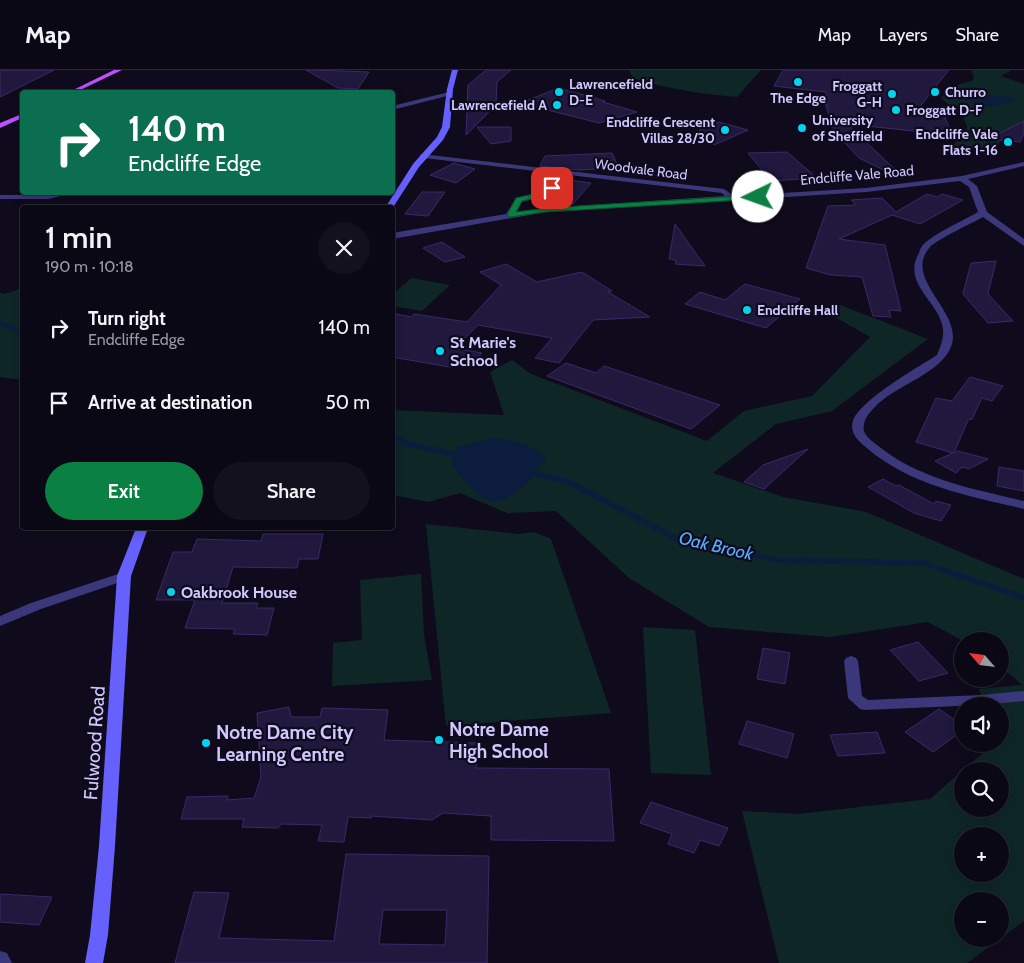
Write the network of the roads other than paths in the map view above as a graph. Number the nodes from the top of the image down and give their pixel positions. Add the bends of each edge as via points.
1 (119, 70) edge
2 (455, 70) edge
3 (76, 90) edge
4 (449, 94) junction
5 (395, 107) edge
6 (20, 117) edge
7 (0, 126) edge
8 (424, 156) junction
9 (1022, 166) edge
10 (962, 178) junction
11 (552, 188) dead end
12 (58, 195) edge
13 (0, 197) edge
14 (733, 198) junction
15 (391, 205) edge
16 (983, 214) junction
17 (510, 215) junction
18 (395, 235) edge
19 (1024, 243) edge
20 (1024, 505) edge
21 (141, 530) edge
22 (124, 576) junction
23 (0, 621) edge
24 (851, 661) dead end
25 (1024, 696) edge
26 (0, 959) edge
27 (3, 963) edge
28 (94, 963) edge

1 - 3 main road
2 - 4 street
4 - 5 street
4 - 8 street via 446,126
6 - 7 main road
8 - 14 street, Woodvale Road via 724,191
8 - 15 street
9 - 10 street, Endcliffe Vale Road
10 - 14 street, Endcliffe Vale Road via 866,190
10 - 16 street via 973,186
11 - 17 street via 519,200
12 - 13 street
14 - 17 street, Endcliffe Vale Road
16 - 19 street
16 - 20 street via 927,245 919,260 926,292 943,315 948,329 941,357 872,404 859,420 858,430 862,438 881,454 921,477
17 - 18 street, Endcliffe Vale Road
21 - 22 street, Fulwood Road
22 - 23 street
22 - 28 street, Fulwood Road via 107,846
24 - 25 street via 855,698 865,705
26 - 27 street

